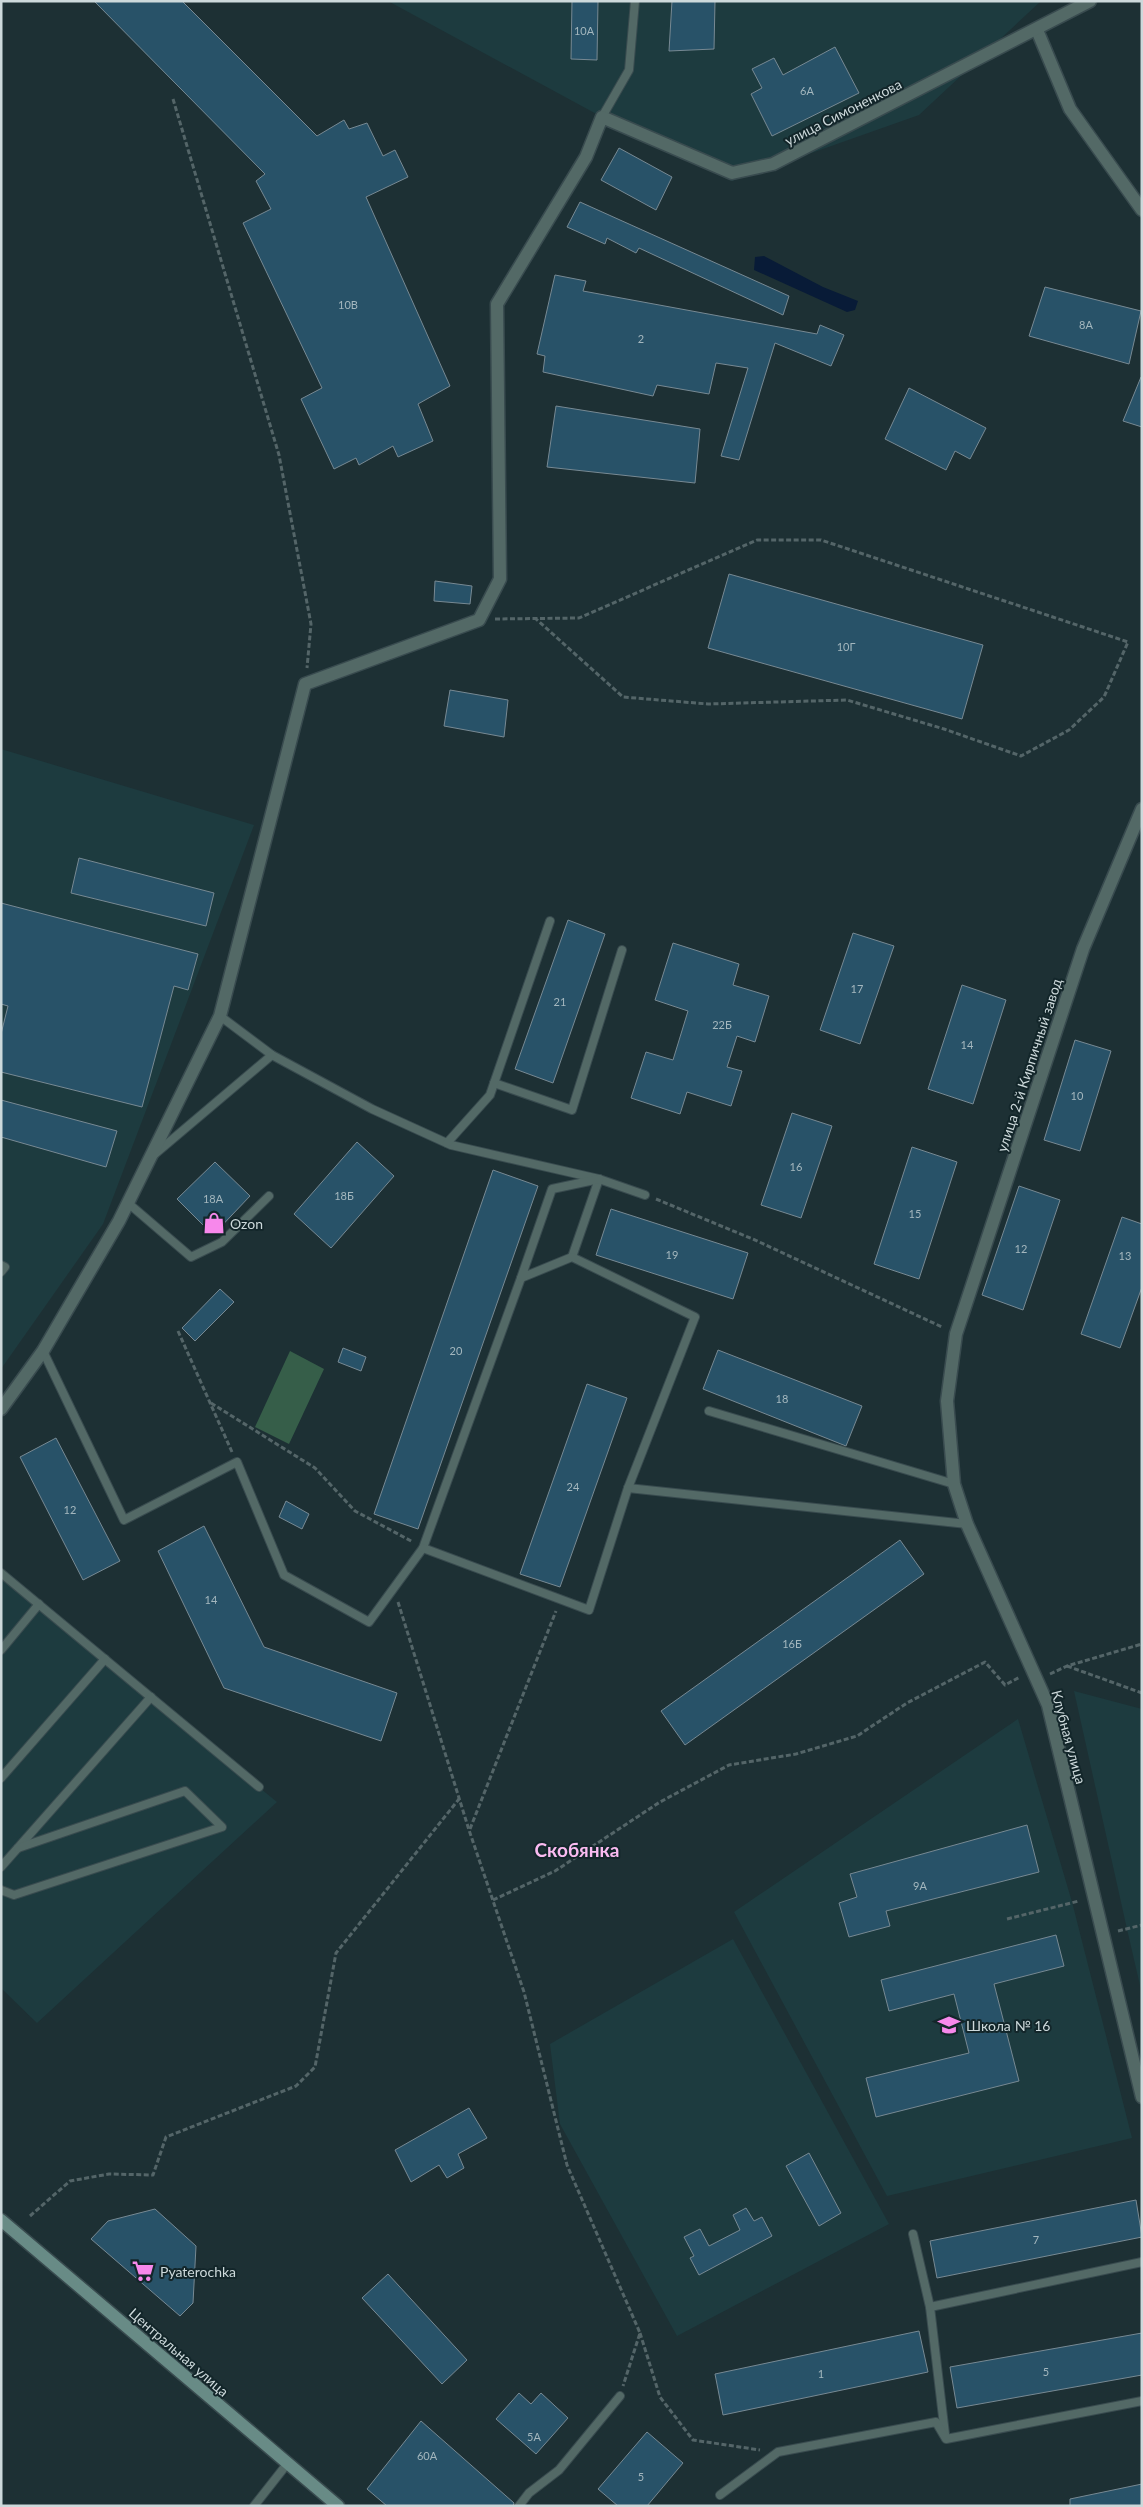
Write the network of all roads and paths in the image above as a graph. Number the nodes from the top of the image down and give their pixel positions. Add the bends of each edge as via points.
1 (635, 1) edge
2 (1090, 1) edge
3 (1037, 30) junction
4 (173, 99) dead end
5 (602, 117) junction
6 (1142, 210) edge
7 (536, 619) junction
8 (480, 620) junction
9 (306, 684) junction
10 (1142, 809) edge
11 (550, 922) dead end
12 (622, 950) dead end
13 (220, 1016) junction
14 (272, 1055) junction
15 (494, 1084) junction
16 (447, 1143) junction
17 (151, 1157) junction
18 (599, 1179) junction
19 (645, 1194) joint
20 (269, 1196) dead end
21 (128, 1203) junction
22 (572, 1257) junction
23 (1, 1265) edge
24 (1, 1272) edge
25 (521, 1278) junction
26 (178, 1330) dead end
27 (956, 1334) junction
28 (43, 1351) junction
29 (211, 1403) junction
30 (1, 1409) edge
31 (709, 1411) dead end
32 (237, 1462) junction
33 (954, 1484) junction
34 (628, 1488) junction
35 (967, 1524) junction
36 (424, 1548) junction
37 (1, 1573) edge
38 (394, 1588) junction
39 (561, 1599) junction
40 (39, 1604) junction
41 (1142, 1644) edge
42 (1, 1650) edge
43 (105, 1659) junction
44 (1068, 1666) junction
45 (1035, 1675) junction
46 (1142, 1693) edge
47 (151, 1697) junction
48 (1, 1778) edge
49 (259, 1787) dead end
50 (459, 1799) junction
51 (469, 1830) junction
52 (18, 1848) junction
53 (1, 1867) edge
54 (1, 1890) edge
55 (1094, 1898) junction
56 (493, 1900) junction
57 (1006, 1919) dead end
58 (1142, 1926) edge
59 (1103, 1936) junction
60 (1142, 2097) edge
61 (30, 2216) dead end
62 (1, 2220) edge
63 (912, 2234) dead end
64 (1142, 2262) edge
65 (930, 2307) junction
66 (640, 2333) junction
67 (620, 2396) joint
68 (1142, 2401) edge
69 (946, 2439) junction
70 (778, 2452) junction
71 (287, 2464) junction
72 (720, 2495) dead end
73 (254, 2506) edge
74 (338, 2506) edge
75 (519, 2506) edge

1 - 5 lane via 629,70
2 - 3 street, улица Симоненкова
3 - 5 street, улица Симоненкова via 773,164 732,173
3 - 6 street via 1070,108
4 - 9 path via 280,456 311,624
5 - 8 street via 586,157 497,304 500,580
7 - 7 path via 578,618 757,540 821,540 1128,642 1104,697 1069,730 1021,756 847,700 708,704 623,698
7 - 8 path
8 - 9 street
9 - 13 street
10 - 27 street, улица 2-й Кирпичный завод via 1083,948
11 - 15 lane
12 - 15 lane via 572,1110
13 - 14 lane
13 - 17 street
14 - 16 lane via 372,1109
14 - 17 lane
15 - 16 lane via 490,1095
16 - 18 lane
17 - 21 street
18 - 19 lane
18 - 22 lane
18 - 25 lane via 552,1189
19 - 27 path via 755,1240
20 - 21 lane via 222,1242 191,1258
21 - 28 street
22 - 25 lane
22 - 34 lane via 696,1317
23 - 24 lane via 5,1267
25 - 36 lane
26 - 29 path
27 - 33 street, Клубная улица via 947,1402
28 - 30 street
28 - 32 lane via 124,1520
29 - 32 path
29 - 36 path via 315,1468 355,1511
31 - 33 lane
32 - 38 lane via 284,1574 369,1622
33 - 35 street, Клубная улица
34 - 35 lane
34 - 39 lane via 590,1610
35 - 45 street, Клубная улица
36 - 38 lane
36 - 39 lane
37 - 40 lane
38 - 50 path
39 - 51 path
40 - 42 lane
40 - 43 lane
41 - 44 path
43 - 47 lane
43 - 48 lane
44 - 45 path
44 - 46 path
45 - 55 street, Клубная улица via 1048,1705
45 - 56 path via 1005,1685 985,1662 907,1702 857,1736 796,1754 729,1765 660,1802 555,1871
47 - 49 lane
47 - 52 lane
50 - 51 path
50 - 61 path via 336,1953 315,2067 296,2086 166,2137 153,2175 109,2174 70,2181
51 - 56 path
52 - 53 lane
52 - 54 lane via 185,1791 222,1827 14,1895
55 - 57 path
55 - 59 street, Клубная улица
56 - 66 path via 524,1992 567,2165
58 - 59 path
59 - 60 street, Клубная улица
62 - 71 main road, Центральная улица
63 - 65 lane
64 - 65 lane
65 - 69 lane
66 - 67 path
66 - 70 path via 660,2397 694,2440
67 - 75 lane via 559,2470 529,2493
68 - 69 lane
69 - 70 lane via 936,2422
70 - 72 lane
71 - 73 lane
71 - 74 main road, Центральная улица

